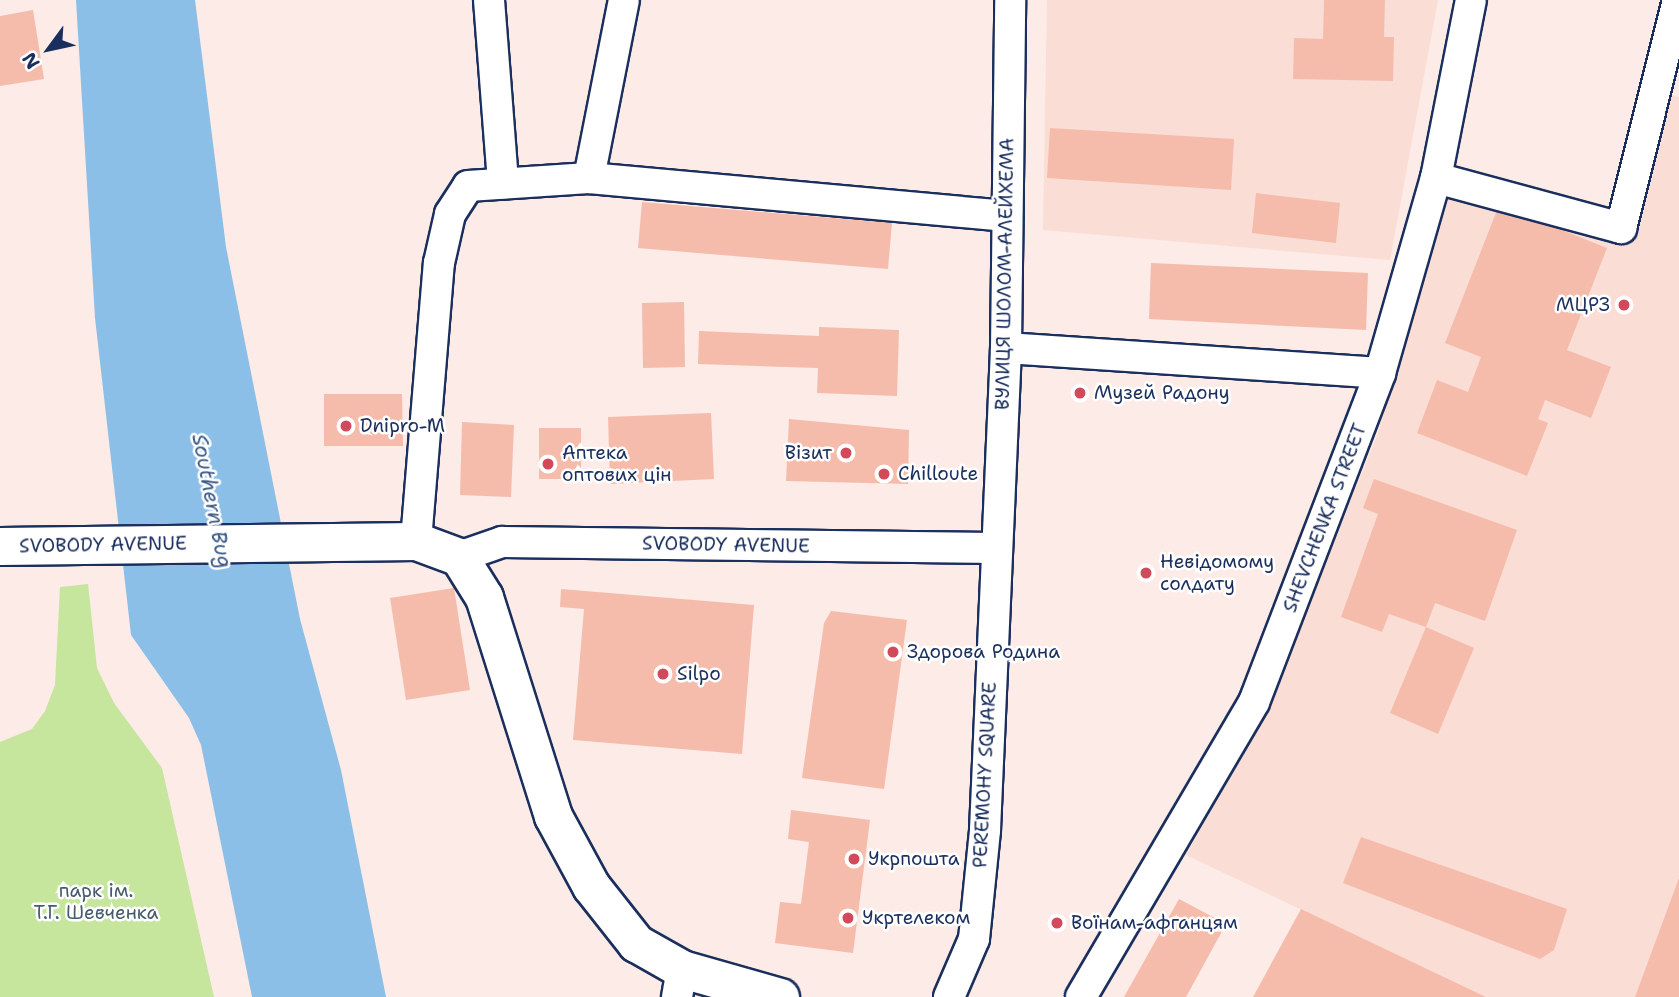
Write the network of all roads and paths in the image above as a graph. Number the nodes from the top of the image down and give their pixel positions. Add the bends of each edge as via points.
1 (489, 0) edge
2 (624, 0) edge
3 (1010, 0) edge
4 (1471, 0) edge
5 (1678, 0) edge
6 (589, 178) junction
7 (1436, 178) junction
8 (503, 183) junction
9 (1004, 216) junction
10 (1006, 348) junction
11 (1380, 373) junction
12 (416, 541) junction
13 (0, 546) edge
14 (995, 548) junction
15 (459, 557) junction
16 (679, 983) edge
17 (780, 997) edge
18 (949, 997) edge
19 (1081, 997) edge

1 - 8 street
2 - 6 street
3 - 9 street, ВУЛИЦЯ ШОЛОМ-АЛЕЙХЕМА
4 - 7 street, SHEVCHENKA STREET
5 - 7 street via 1621,228
6 - 8 street
6 - 9 street
7 - 11 street, SHEVCHENKA STREET
8 - 12 street via 468,186 450,214 439,263
9 - 10 street, ВУЛИЦЯ ШОЛОМ-АЛЕЙХЕМА
10 - 11 street
10 - 14 street, ВУЛИЦЯ ШОЛОМ-АЛЕЙХЕМА
11 - 19 street, SHEVCHENKA STREET via 1254,702
12 - 13 main road, SVOBODY AVENUE
12 - 15 main road
14 - 15 street, SVOBODY AVENUE via 502,542
14 - 18 street, PEREMOHY SQUARE via 985,830 975,939
15 - 16 main road via 484,597 521,725 566,840 591,886 636,943
16 - 17 main road

